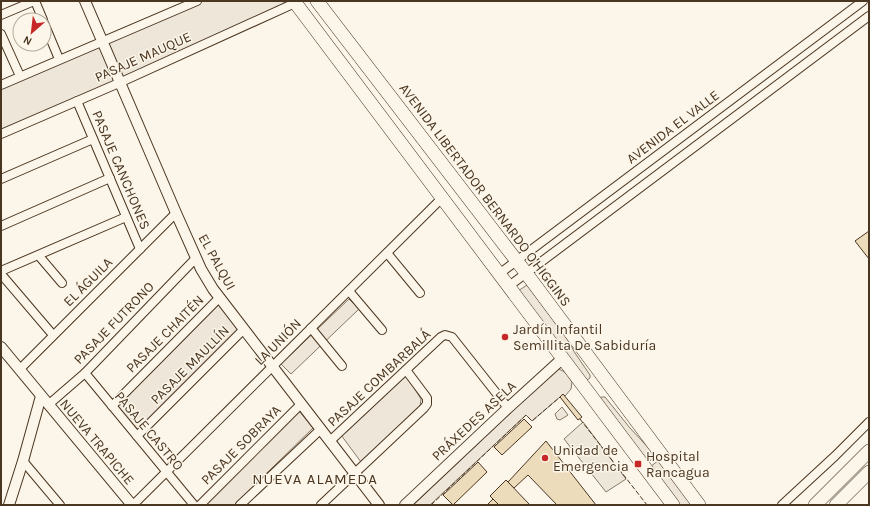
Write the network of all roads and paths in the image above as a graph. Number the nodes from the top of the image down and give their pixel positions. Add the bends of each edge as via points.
1 (34, 1) edge
2 (85, 1) edge
3 (197, 1) edge
4 (317, 1) edge
5 (863, 1) edge
6 (294, 2) edge
7 (39, 12) edge
8 (1, 15) edge
9 (869, 16) edge
10 (1, 34) edge
11 (52, 41) edge
12 (102, 41) junction
13 (60, 59) junction
14 (20, 76) junction
15 (119, 82) junction
16 (1, 85) edge
17 (78, 101) junction
18 (1, 134) edge
19 (93, 140) junction
20 (110, 178) junction
21 (1, 180) edge
22 (442, 198) junction
23 (176, 213) junction
24 (126, 217) junction
25 (1, 226) edge
26 (140, 249) junction
27 (387, 253) junction
28 (39, 256) junction
29 (196, 258) junction
30 (517, 262) junction
31 (1, 273) edge
32 (526, 273) junction
33 (499, 274) junction
34 (62, 283) dead end
35 (508, 286) junction
36 (349, 291) junction
37 (420, 293) dead end
38 (220, 297) junction
39 (311, 328) junction
40 (244, 329) junction
41 (382, 330) dead end
42 (53, 335) junction
43 (1, 347) edge
44 (563, 358) junction
45 (342, 366) dead end
46 (272, 367) junction
47 (20, 369) junction
48 (406, 370) junction
49 (84, 373) junction
50 (41, 396) junction
51 (301, 404) junction
52 (48, 405) junction
53 (112, 406) junction
54 (508, 408) junction
55 (869, 422) edge
56 (321, 429) junction
57 (137, 436) junction
58 (330, 441) junction
59 (869, 451) edge
60 (23, 461) junction
61 (166, 472) junction
62 (869, 472) edge
63 (355, 473) junction
64 (8, 505) edge
65 (60, 505) edge
66 (132, 505) edge
67 (194, 505) edge
68 (200, 505) edge
69 (240, 505) edge
70 (321, 505) edge
71 (379, 505) edge
72 (405, 505) edge
73 (673, 505) edge
74 (699, 505) edge
75 (782, 505) edge
76 (814, 505) edge
77 (836, 505) edge

1 - 7 street
1 - 8 street
2 - 12 street, EL PALQUI
3 - 12 street
4 - 30 main road, AVENIDA LIBERTADOR BERNARDO O'HIGGINS
5 - 30 street, AVENIDA EL VALLE
6 - 15 street, PASAJE MAUQUE
6 - 22 main road
9 - 32 street, AVENIDA EL VALLE
10 - 14 street
11 - 13 street
12 - 13 street
12 - 15 street, EL PALQUI
13 - 14 street
14 - 16 street
15 - 17 street, PASAJE MAUQUE
15 - 23 street, EL PALQUI
17 - 18 street, PASAJE MAUQUE
17 - 19 street, PASAJE CANCHONES
19 - 20 street, PASAJE CANCHONES
19 - 21 street
20 - 24 street, PASAJE CANCHONES
20 - 25 street
22 - 27 street, LA UNIÓN
22 - 33 main road
23 - 26 street, EL ÁGUILA
23 - 29 street, EL PALQUI
24 - 26 street, PASAJE CANCHONES
24 - 28 street
26 - 42 street, EL ÁGUILA
27 - 36 street, LA UNIÓN
27 - 37 street
28 - 31 street
28 - 34 street
29 - 38 street, EL PALQUI
29 - 49 street, PASAJE FUTRONO
30 - 32 main road, AVENIDA LIBERTADOR BERNARDO O'HIGGINS
30 - 33 street, AVENIDA EL VALLE
31 - 42 street
32 - 35 street, AVENIDA EL VALLE
32 - 74 main road, AVENIDA LIBERTADOR BERNARDO O'HIGGINS
33 - 35 main road
35 - 44 main road
36 - 39 street, LA UNIÓN
36 - 41 street
38 - 40 street, EL PALQUI
38 - 53 street, PASAJE CHAITÉN
39 - 45 street
39 - 46 street, LA UNIÓN
40 - 46 street, EL PALQUI
40 - 57 street, PASAJE MAULLÍN
42 - 47 street, EL ÁGUILA
43 - 47 street, NUEVA TRAPICHE
44 - 54 street, PRÁXEDES ASELA
44 - 73 main road
46 - 51 street, EL PALQUI
46 - 61 street, LA UNIÓN
47 - 50 street, NUEVA TRAPICHE
48 - 54 street, PASAJE COMBARBALÁ via 441,337 449,335
48 - 58 street, PASAJE COMBARBALÁ
48 - 63 street via 427,398 427,404
49 - 52 street, PASAJE FUTRONO
49 - 53 street, PASAJE CASTRO
50 - 52 street, NUEVA TRAPICHE
50 - 60 street
51 - 56 street, EL PALQUI
51 - 68 street, PASAJE SOBRAYA
52 - 66 street, NUEVA TRAPICHE
53 - 57 street, PASAJE CASTRO
54 - 72 street, PRÁXEDES ASELA
55 - 75 street
56 - 58 street, EL PALQUI
56 - 69 street
57 - 61 street, PASAJE CASTRO
58 - 63 street, EL PALQUI
59 - 76 main road
60 - 64 street
60 - 65 street
61 - 66 street, LA UNIÓN
61 - 67 street, PASAJE CASTRO
62 - 77 main road
63 - 70 street
63 - 71 street, EL PALQUI

